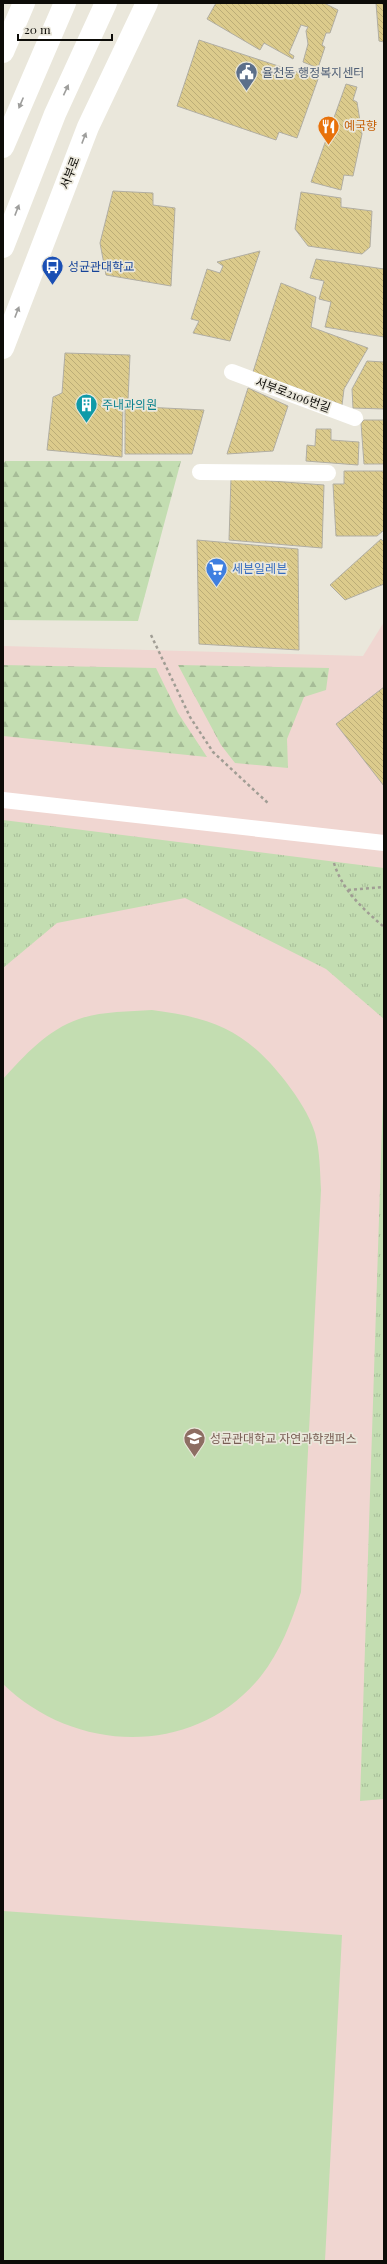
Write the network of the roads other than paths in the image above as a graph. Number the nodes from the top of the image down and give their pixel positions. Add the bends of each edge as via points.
1 (24, 3) edge
2 (65, 3) edge
3 (106, 3) edge
4 (147, 3) edge
5 (3, 52) edge
6 (3, 147) edge
7 (3, 247) edge
8 (3, 348) edge
9 (232, 372) dead end
10 (355, 418) dead end
11 (200, 472) dead end
12 (328, 473) dead end
13 (3, 800) edge
14 (384, 843) edge

1 - 5 street
2 -> 6 street
7 -> 3 street via 55,114
8 -> 4 street, 서부로 via 88,127
9 - 10 lane, 서부로2106번길
11 - 12 lane
13 - 14 lane

